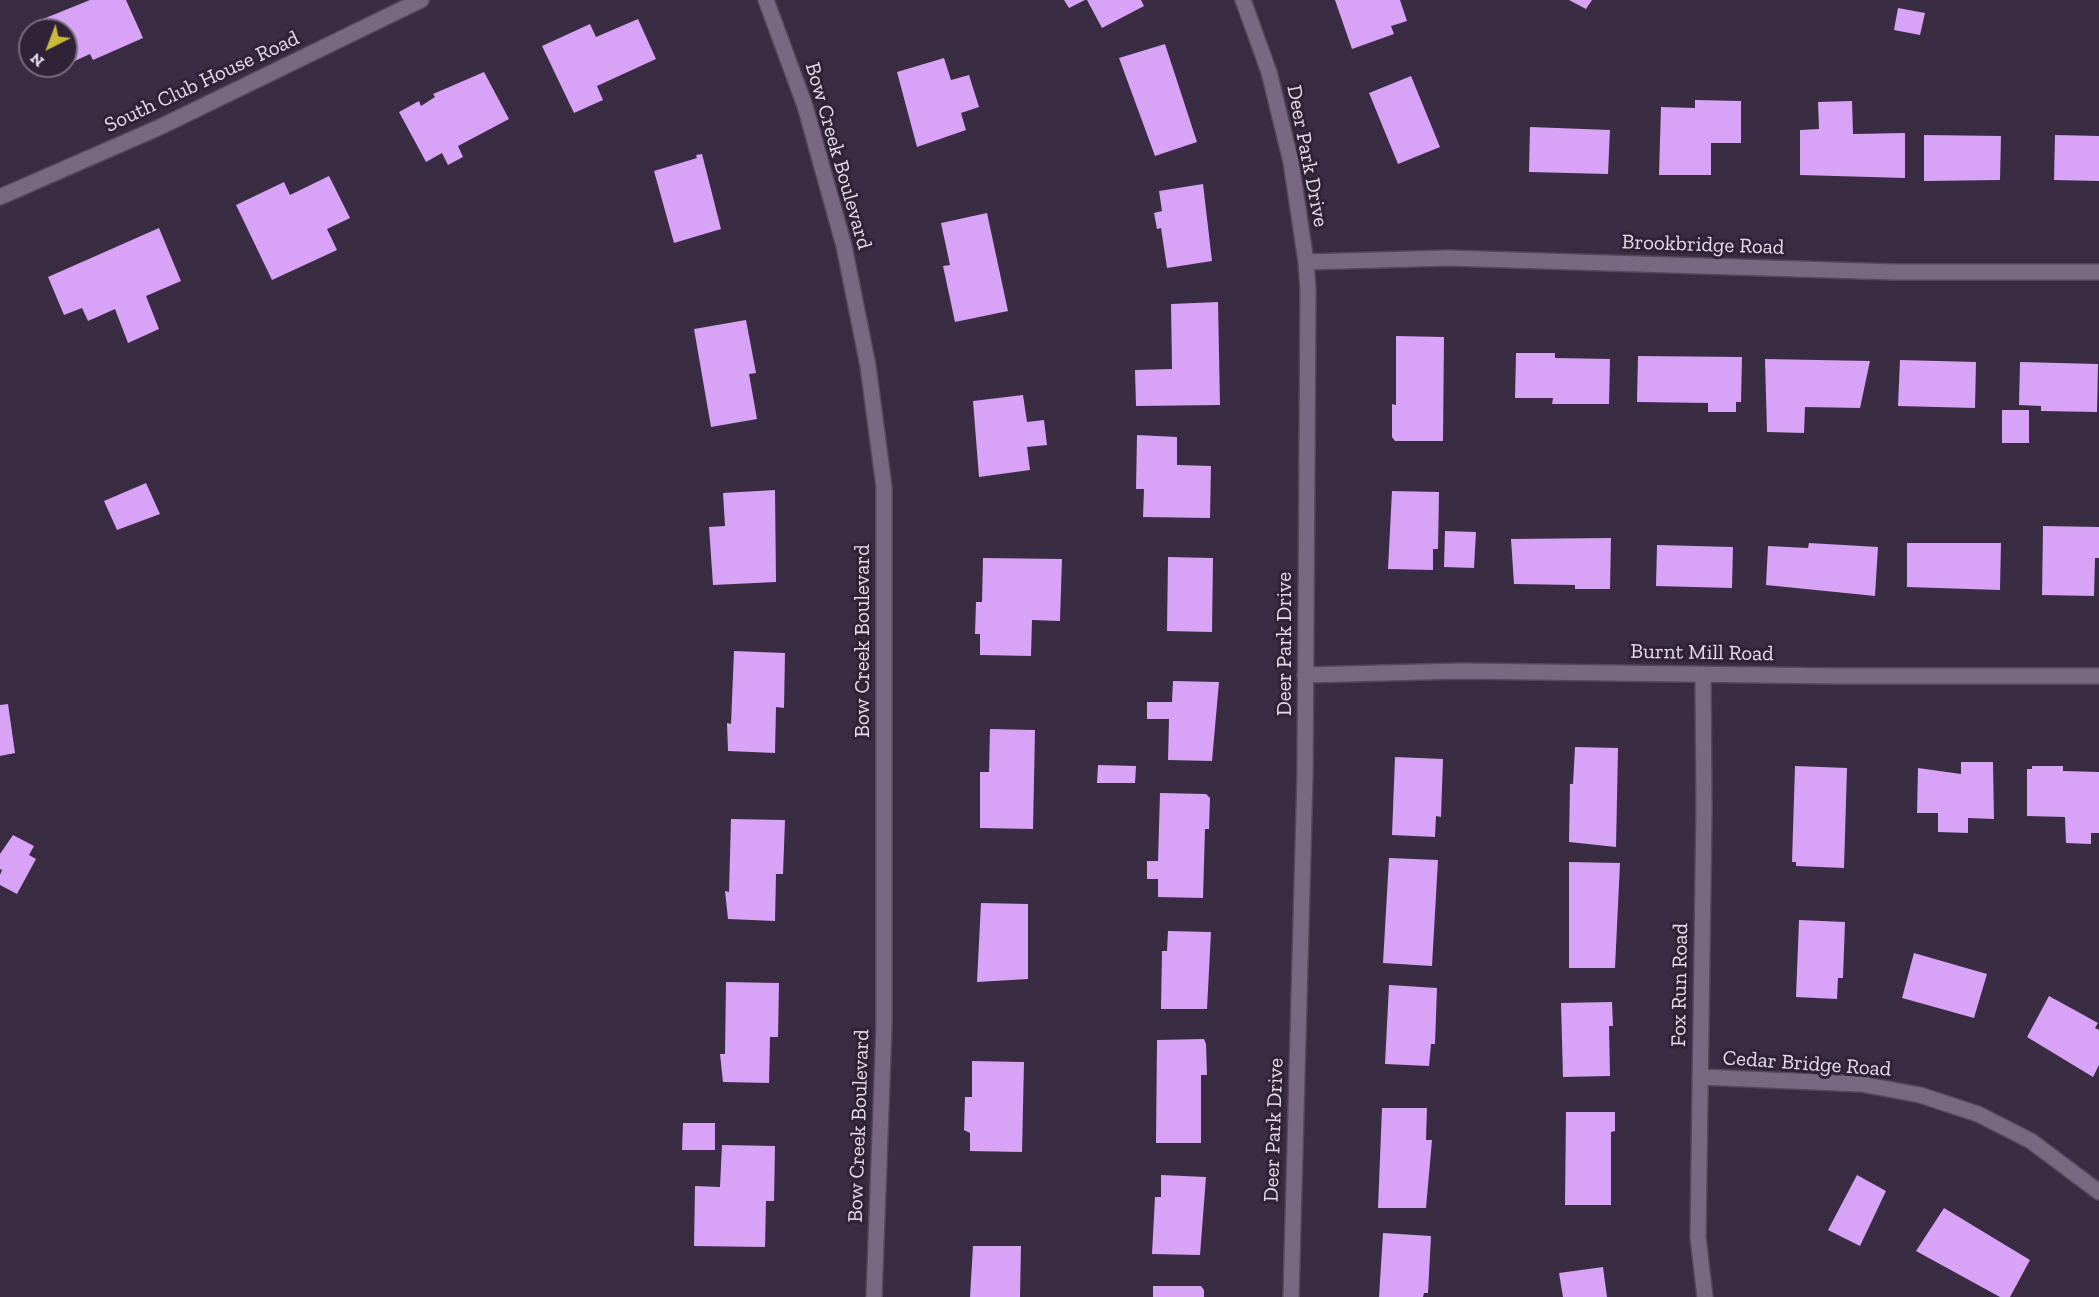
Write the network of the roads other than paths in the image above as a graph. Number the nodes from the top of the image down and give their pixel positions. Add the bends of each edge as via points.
1 (421, 0) edge
2 (766, 0) edge
3 (1244, 0) edge
4 (0, 198) edge
5 (1306, 262) junction
6 (2099, 272) edge
7 (1703, 674) junction
8 (1305, 675) junction
9 (2099, 676) edge
10 (1700, 1077) junction
11 (2099, 1192) edge
12 (874, 1297) edge
13 (1291, 1297) edge
14 (1705, 1297) edge

1 - 4 street, South Club House Road via 160,127
2 - 12 street, Bow Creek Boulevard via 805,106 844,246 868,366 884,487 884,1026
3 - 5 street, Deer Park Drive via 1269,72 1291,162
5 - 6 street, Brookbridge Road via 1448,258 1894,272
5 - 8 street, Deer Park Drive
7 - 8 street, Burnt Mill Road via 1461,671
7 - 9 street, Burnt Mill Road
7 - 10 street, Fox Run Road
8 - 13 street, Deer Park Drive
10 - 11 street, Cedar Bridge Road via 1861,1084 1920,1095 1978,1114 2031,1142
10 - 14 street, Fox Run Road via 1698,1237

